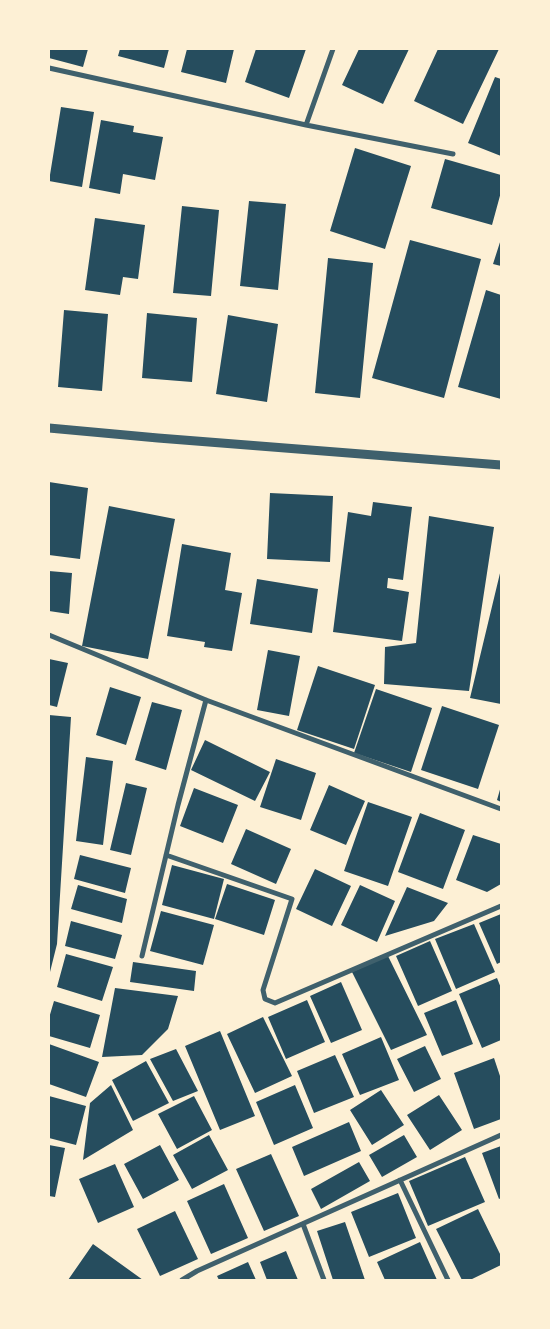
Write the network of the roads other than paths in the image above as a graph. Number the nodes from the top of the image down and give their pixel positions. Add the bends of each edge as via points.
1 (333, 49) edge
2 (49, 68) edge
3 (306, 125) junction
4 (453, 154) dead end
5 (49, 428) edge
6 (501, 466) edge
7 (49, 635) edge
8 (206, 700) junction
9 (501, 809) edge
10 (166, 855) junction
11 (501, 906) edge
12 (142, 956) dead end
13 (501, 1135) edge
14 (400, 1180) junction
15 (303, 1224) junction
16 (182, 1280) edge
17 (324, 1280) edge
18 (448, 1280) edge

1 - 3 street
2 - 3 street
3 - 4 street
5 - 6 street
7 - 8 street
8 - 9 street
8 - 10 street
10 - 11 street via 292,899 263,990 265,999 275,1003
10 - 12 street
13 - 14 street
14 - 15 street
14 - 18 street
15 - 16 street
15 - 17 street

